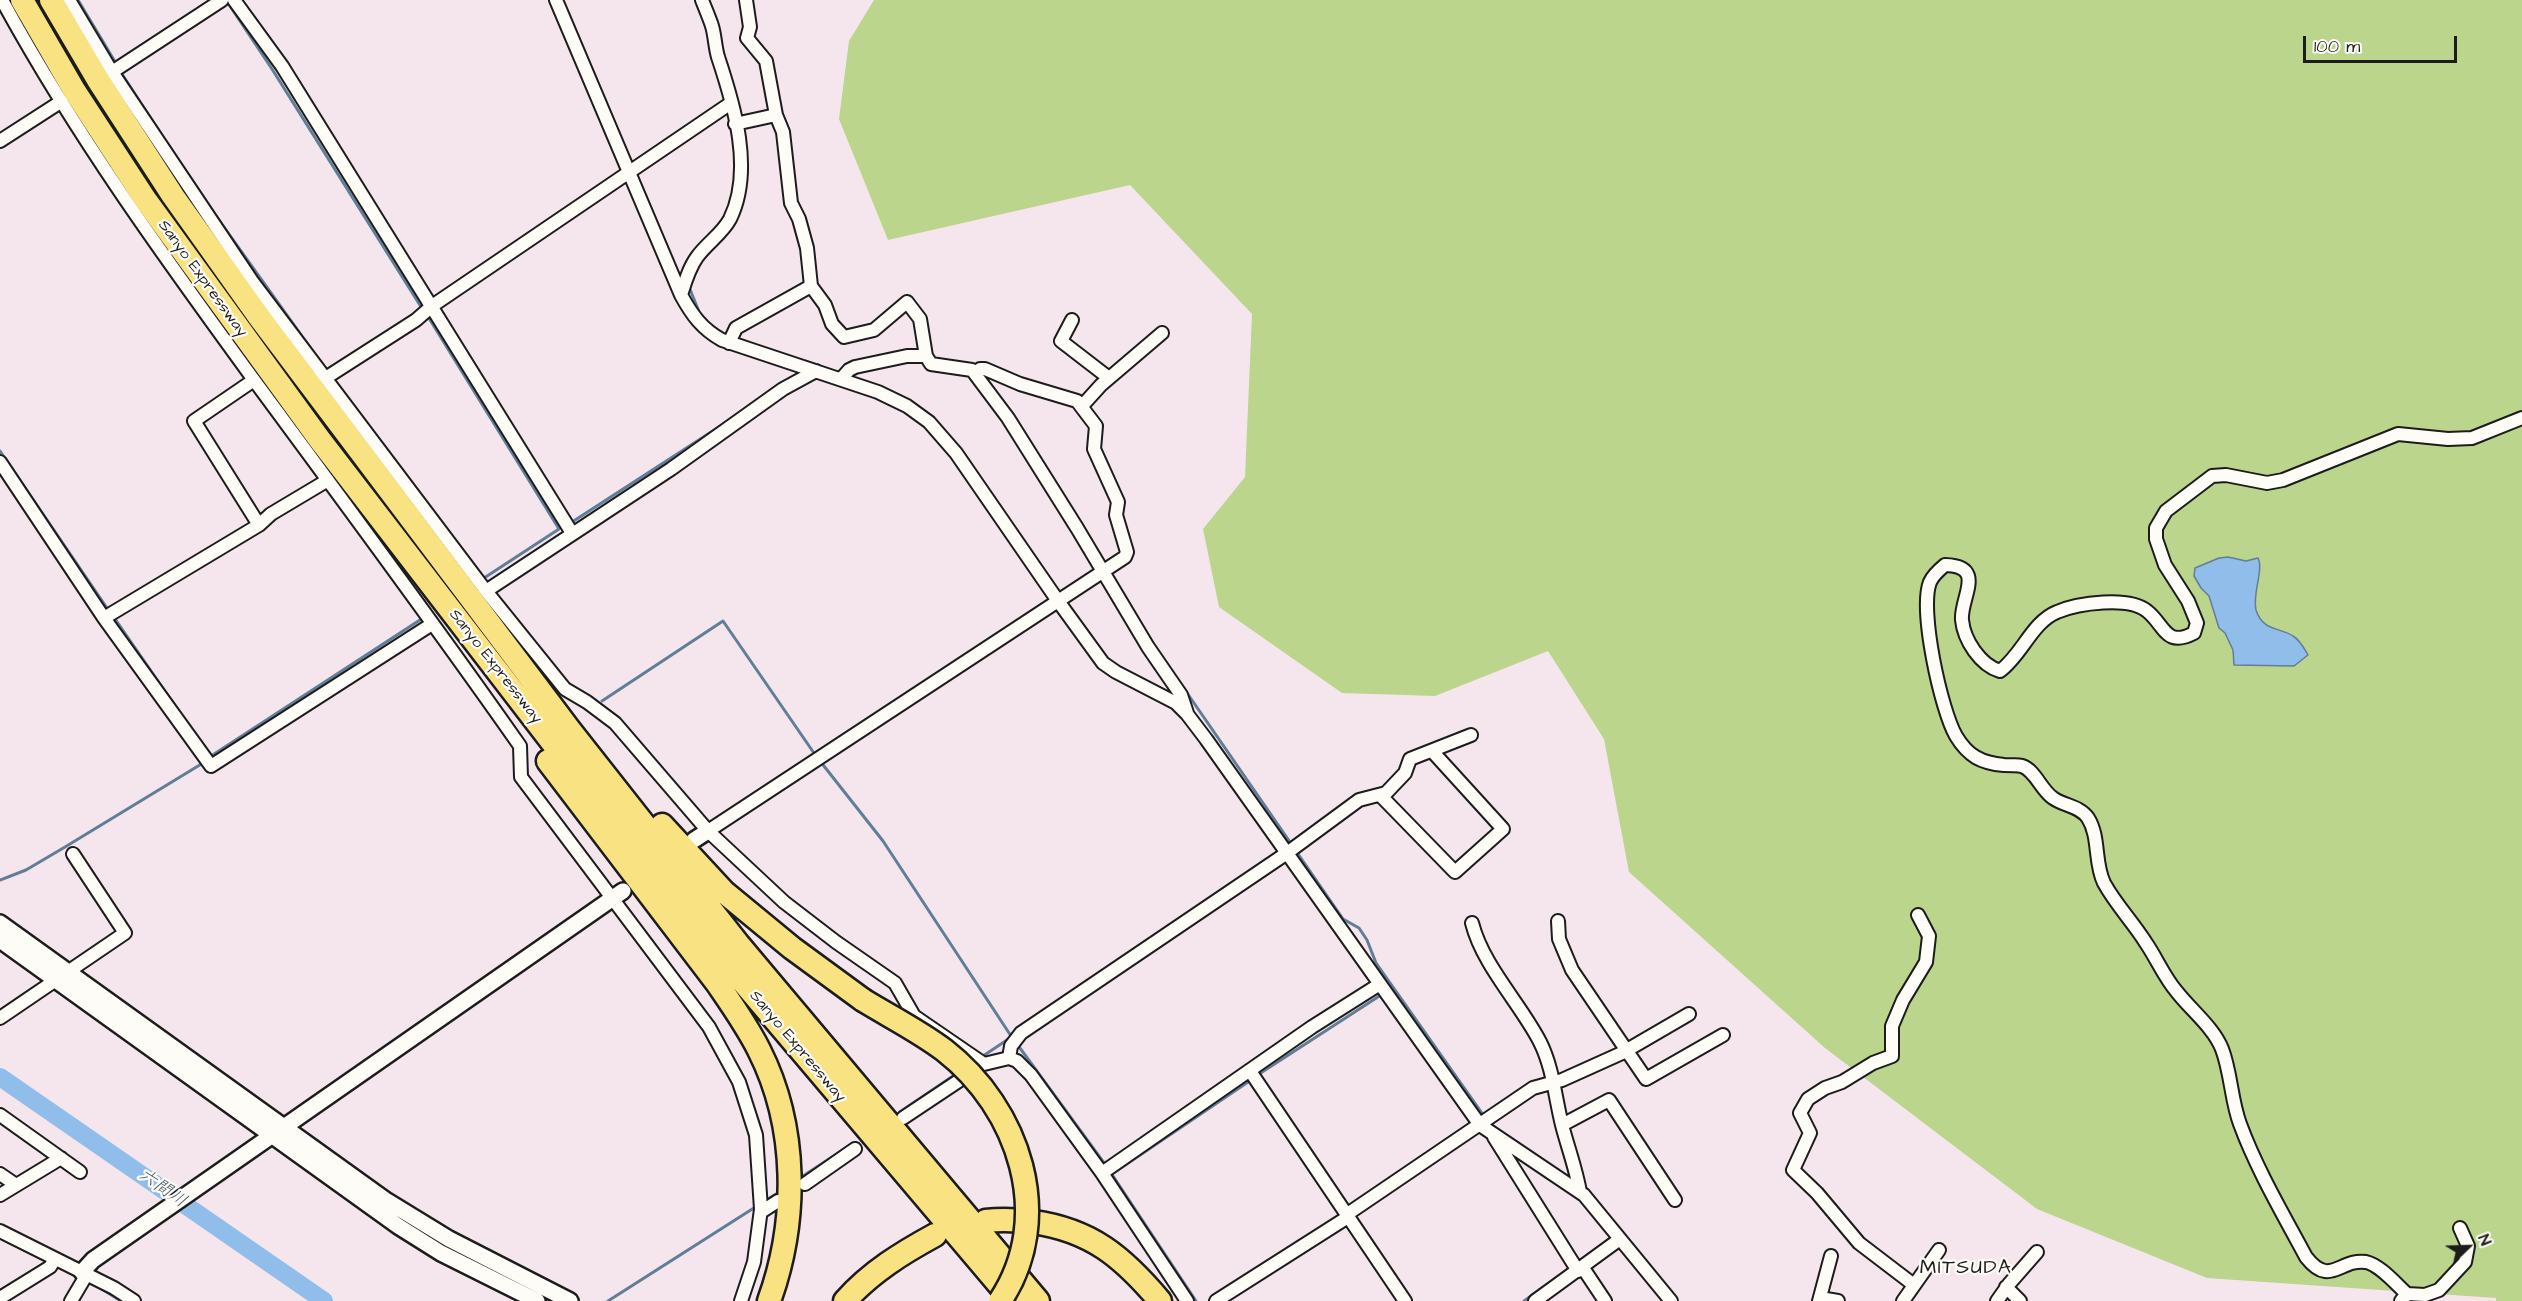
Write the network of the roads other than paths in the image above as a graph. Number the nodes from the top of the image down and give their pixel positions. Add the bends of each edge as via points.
1 (2, 0) edge
2 (22, 0) edge
3 (51, 0) edge
4 (69, 0) edge
5 (222, 0) edge
6 (234, 0) edge
7 (556, 0) edge
8 (702, 0) edge
9 (746, 0) edge
10 (117, 69) junction
11 (62, 101) junction
12 (731, 103) junction
13 (776, 115) junction
14 (738, 123) junction
15 (0, 141) edge
16 (630, 174) junction
17 (811, 286) junction
18 (681, 295) junction
19 (427, 310) junction
20 (1072, 320) dead end
21 (1162, 333) dead end
22 (730, 339) junction
23 (928, 359) junction
24 (816, 371) junction
25 (977, 372) junction
26 (328, 376) junction
27 (1109, 378) junction
28 (841, 379) junction
29 (254, 380) junction
30 (1082, 406) junction
31 (2522, 418) edge
32 (0, 462) edge
33 (328, 480) junction
34 (259, 525) junction
35 (569, 527) junction
36 (1105, 572) junction
37 (481, 585) junction
38 (1058, 601) junction
39 (109, 615) junction
40 (428, 618) junction
41 (1187, 714) junction
42 (1471, 735) dead end
43 (554, 740) junction
44 (1432, 751) junction
45 (1380, 795) junction
46 (708, 831) junction
47 (694, 840) dead end
48 (1291, 850) junction
49 (74, 854) dead end
50 (617, 895) junction
51 (1918, 915) dead end
52 (1558, 921) dead end
53 (0, 923) edge
54 (1472, 923) dead end
55 (0, 940) edge
56 (61, 976) junction
57 (1384, 989) junction
58 (1689, 1014) dead end
59 (0, 1018) edge
60 (1723, 1035) dead end
61 (1626, 1051) junction
62 (1009, 1058) junction
63 (984, 1064) junction
64 (1253, 1075) junction
65 (1554, 1082) junction
66 (0, 1115) edge
67 (903, 1118) dead end
68 (1480, 1125) junction
69 (1562, 1125) junction
70 (276, 1131) junction
71 (1493, 1135) junction
72 (855, 1149) dead end
73 (61, 1158) junction
74 (1106, 1170) junction
75 (80, 1172) dead end
76 (0, 1174) edge
77 (805, 1184) dead end
78 (16, 1185) junction
79 (1580, 1192) junction
80 (0, 1195) edge
81 (1675, 1200) dead end
82 (778, 1201) dead end
83 (761, 1207) junction
84 (1347, 1216) junction
85 (986, 1221) dead end
86 (2460, 1228) dead end
87 (0, 1231) edge
88 (935, 1235) dead end
89 (1620, 1239) junction
90 (1939, 1250) dead end
91 (2037, 1252) dead end
92 (1831, 1256) dead end
93 (53, 1263) junction
94 (1583, 1268) junction
95 (84, 1276) junction
96 (1914, 1285) junction
97 (2006, 1287) junction
98 (2404, 1297) edge
99 (0, 1298) edge
100 (71, 1301) edge
101 (134, 1301) edge
102 (537, 1301) edge
103 (570, 1301) edge
104 (741, 1301) edge
105 (769, 1301) edge
106 (845, 1301) edge
107 (1000, 1301) edge
108 (1013, 1301) edge
109 (1038, 1301) edge
110 (1160, 1301) edge
111 (1188, 1301) edge
112 (1216, 1301) edge
113 (1405, 1301) edge
114 (1535, 1301) edge
115 (1605, 1301) edge
116 (1671, 1301) edge
117 (1820, 1301) edge
118 (1838, 1301) edge
119 (1903, 1301) edge
120 (1997, 1301) edge
121 (2020, 1301) edge

1 - 11 street
2 - 43 highway, Sanyo Expressway via 74,90 145,199 320,440
3 - 43 highway, Sanyo Expressway via 160,176
4 - 10 street
5 - 10 street
6 - 19 street via 282,66
7 - 16 street
8 - 12 street
9 - 13 street via 750,27 747,38 766,61
10 - 26 street via 199,205
11 - 15 street
11 - 29 street via 134,213
12 - 14 street
12 - 16 street
13 - 14 street
13 - 17 street via 783,132 791,203 807,248
14 - 18 street via 741,164 730,218 697,257
16 - 18 street
16 - 19 street
17 - 22 street via 736,328
17 - 23 street via 825,305 832,324 844,337 874,330 907,302 920,319
18 - 22 street via 706,331
19 - 26 street
19 - 35 street
20 - 27 street via 1061,341
21 - 27 street
22 - 24 street
23 - 25 street via 931,364
23 - 28 street via 907,356 849,370
24 - 28 street
24 - 35 street via 783,389 671,469
25 - 30 street via 985,369
25 - 36 street
26 - 37 street
27 - 30 street
28 - 38 street via 908,406 942,435
29 - 33 street
29 - 34 street via 194,421
30 - 36 street via 1096,426 1094,449 1118,502 1116,515 1127,552
31 - 98 street via 2472,438 2398,434 2267,483 2212,476 2166,511 2156,528 2165,565 2197,623 2194,633 2184,639 2173,638 2147,611 2131,604 2107,602 2072,608 2045,619 2000,671 1977,655 1967,637 1962,618 1969,588 1968,576 1962,568 1945,565 1930,582 1928,621 1932,654 1955,735 1970,755 1994,764 2021,766 2053,798 2088,818 2103,882 2176,991 2222,1049 2239,1123 2306,1257 2314,1267 2331,1272 2367,1262
32 - 39 street
33 - 34 street
33 - 40 street
34 - 39 street
35 - 37 street
36 - 38 street
36 - 41 street via 1181,695
37 - 46 street via 565,689 615,723
38 - 41 street via 1103,663 1176,703
38 - 46 street
39 - 40 street via 211,766
40 - 50 street via 520,747 521,777
41 - 48 street
42 - 44 street
43 - 105 highway via 740,1016 773,1083 790,1163 790,1208 784,1249
43 - 107 highway, bridge via 792,948 863,1000 944,1050 975,1079 998,1108 1013,1139 1025,1185 1025,1233 1013,1276
43 - 108 highway, Sanyo Expressway via 722,957
43 - 109 highway, Sanyo Expressway via 739,945
44 - 45 street via 1410,759 1405,773
44 - 45 street via 1503,829 1455,872
45 - 48 street via 1359,800
46 - 47 street
46 - 63 street via 784,902 895,983 914,1016
48 - 57 street
48 - 62 street via 1031,1026 1015,1042
49 - 56 street via 125,933
50 - 70 street
50 - 83 street via 729,1062 756,1135
51 - 96 street via 1929,936 1926,962 1892,1026 1892,1056 1808,1099 1800,1113 1810,1133 1793,1170 1817,1192 1859,1243
52 - 61 street via 1559,939 1572,970
53 - 56 street
54 - 65 street via 1498,977 1540,1041
55 - 56 street
56 - 59 street
56 - 70 street
57 - 64 street
57 - 68 street
58 - 61 street
60 - 61 street via 1646,1079
61 - 65 street
62 - 63 street
62 - 74 street via 1031,1075
63 - 67 street
64 - 74 street
64 - 84 street
65 - 68 street via 1533,1088
65 - 69 street
66 - 73 street
68 - 71 street
68 - 84 street
69 - 79 street
69 - 81 street via 1609,1100
70 - 95 street via 93,1260
70 - 102 street via 398,1226 441,1253
70 - 103 street via 449,1239
71 - 79 street
71 - 94 street
72 - 77 street
73 - 75 street
73 - 78 street
74 - 111 street
76 - 78 street
78 - 80 street
79 - 89 street
82 - 83 street
83 - 104 street via 754,1262
84 - 112 street
84 - 113 street
85 - 110 highway via 1059,1225 1087,1237 1135,1272
86 - 98 street via 2468,1246 2465,1262 2439,1290
87 - 93 street
88 - 106 highway via 871,1275
89 - 94 street
89 - 116 street
90 - 96 street
91 - 97 street
92 - 117 street
93 - 95 street
93 - 99 street
94 - 114 street
94 - 115 street
95 - 100 street
95 - 101 street
96 - 119 street
97 - 120 street
97 - 121 street
117 - 118 street

